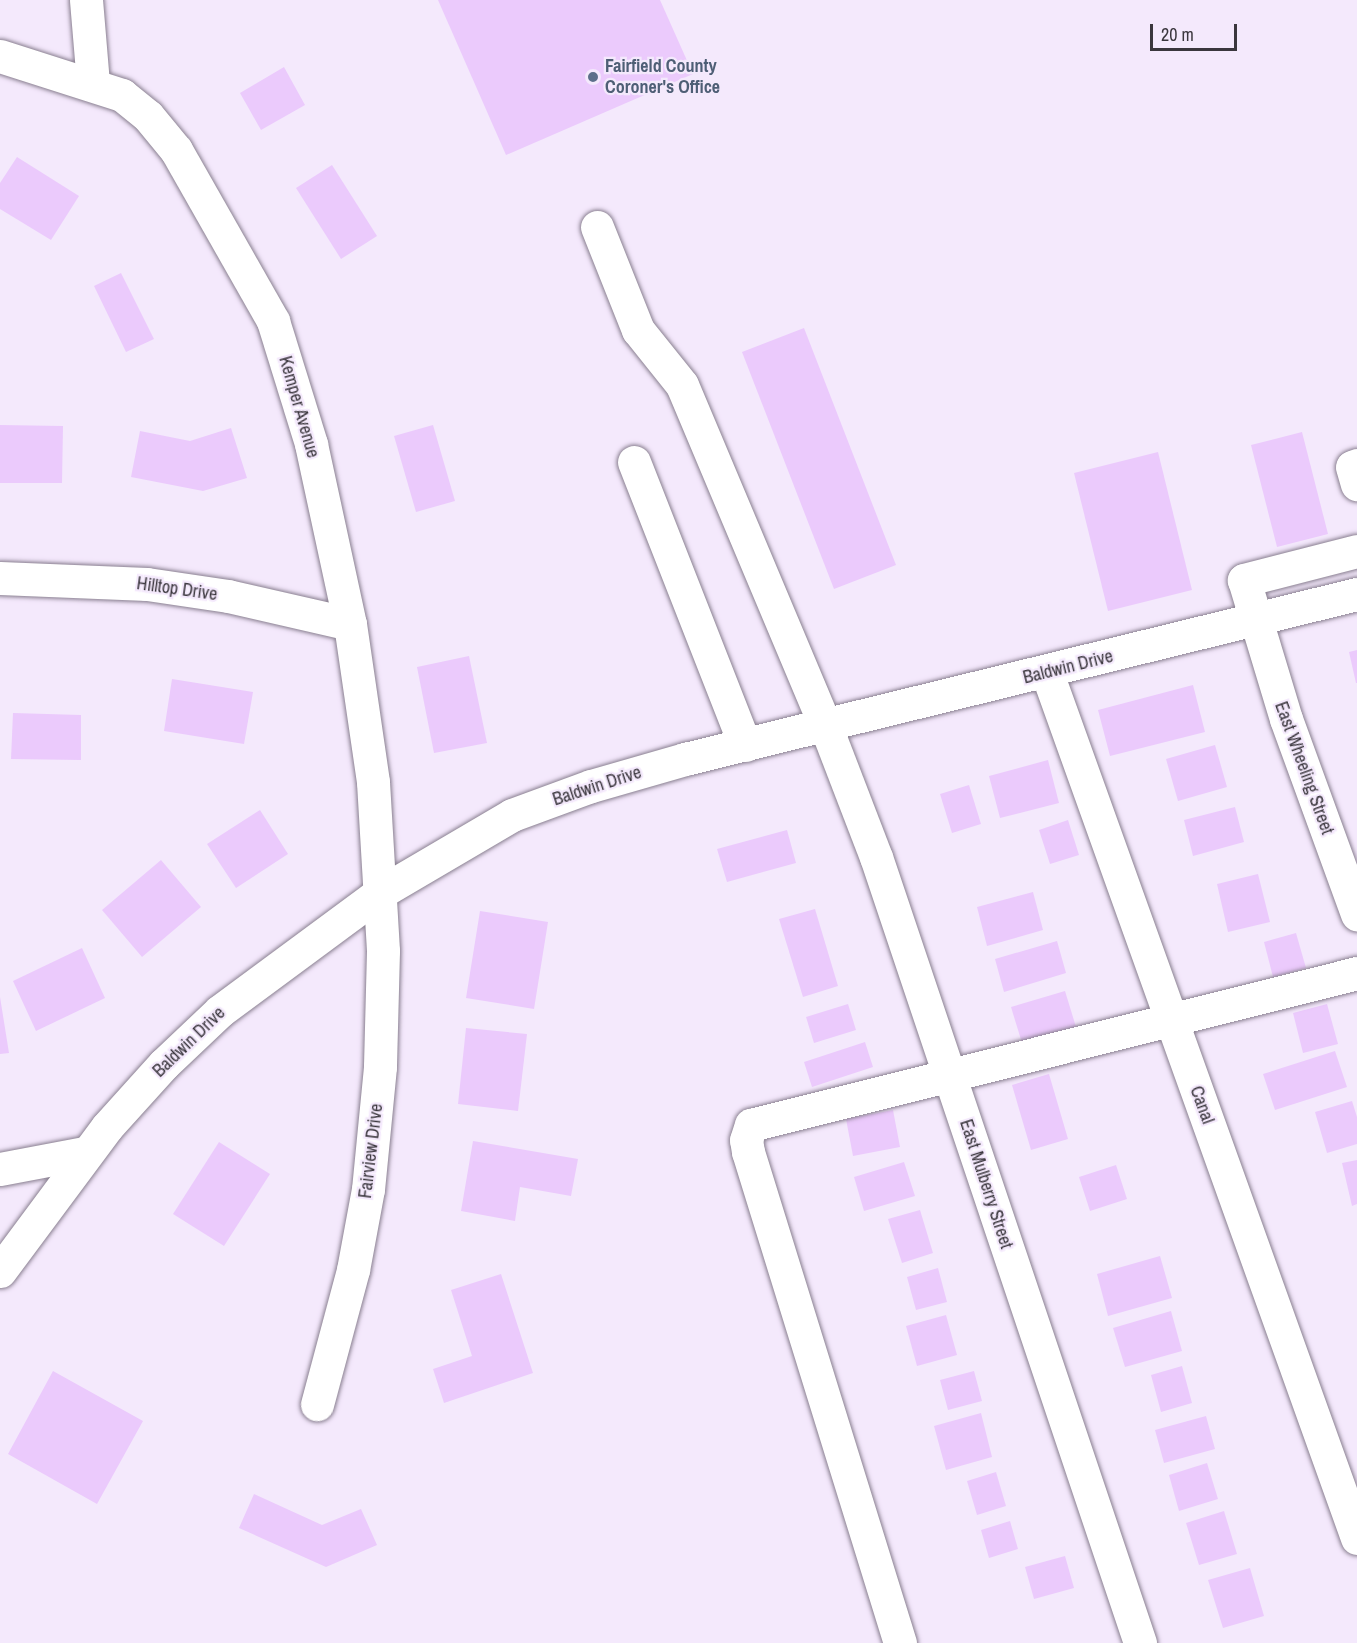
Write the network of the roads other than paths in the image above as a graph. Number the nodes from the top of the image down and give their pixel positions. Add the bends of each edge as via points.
1 (86, 0) edge
2 (0, 56) edge
3 (93, 82) junction
4 (597, 227) dead end
5 (634, 462) dead end
6 (1357, 465) edge
7 (1357, 484) edge
8 (1357, 551) edge
9 (0, 578) edge
10 (1357, 594) edge
11 (1254, 620) junction
12 (350, 624) junction
13 (1047, 673) junction
14 (826, 727) junction
15 (746, 745) junction
16 (381, 892) junction
17 (1357, 914) edge
18 (1357, 973) edge
19 (1171, 1018) junction
20 (950, 1075) junction
21 (85, 1153) junction
22 (0, 1169) edge
23 (0, 1271) edge
24 (317, 1404) dead end
25 (1357, 1538) edge
26 (900, 1643) edge
27 (1140, 1643) edge

1 - 3 street
2 - 3 street, Kemper Avenue
3 - 12 street, Kemper Avenue via 122,95 148,116 176,150 273,321 311,444
4 - 14 street, East Mulberry Street via 638,330 682,385
5 - 15 street
6 - 7 street via 1352,467
8 - 11 street, East Wheeling Street via 1244,579
9 - 12 street, Hilltop Drive via 147,584 228,596
10 - 11 street, Baldwin Drive
11 - 13 street, Baldwin Drive
11 - 17 street, East Wheeling Street
12 - 16 street, Kemper Avenue via 373,782
13 - 14 street, Baldwin Drive
13 - 19 street, Canal
14 - 15 street, Baldwin Drive
14 - 20 street, East Mulberry Street
15 - 16 street, Baldwin Drive via 601,783 512,815
16 - 21 street, Baldwin Drive via 220,1011 164,1064
16 - 24 street, Fairview Drive via 380,1067 368,1189 353,1270
18 - 19 street
19 - 20 street
19 - 25 street, Canal
20 - 26 street via 761,1120 751,1125 746,1140
20 - 27 street, East Mulberry Street
21 - 22 street
21 - 23 street, Baldwin Drive

